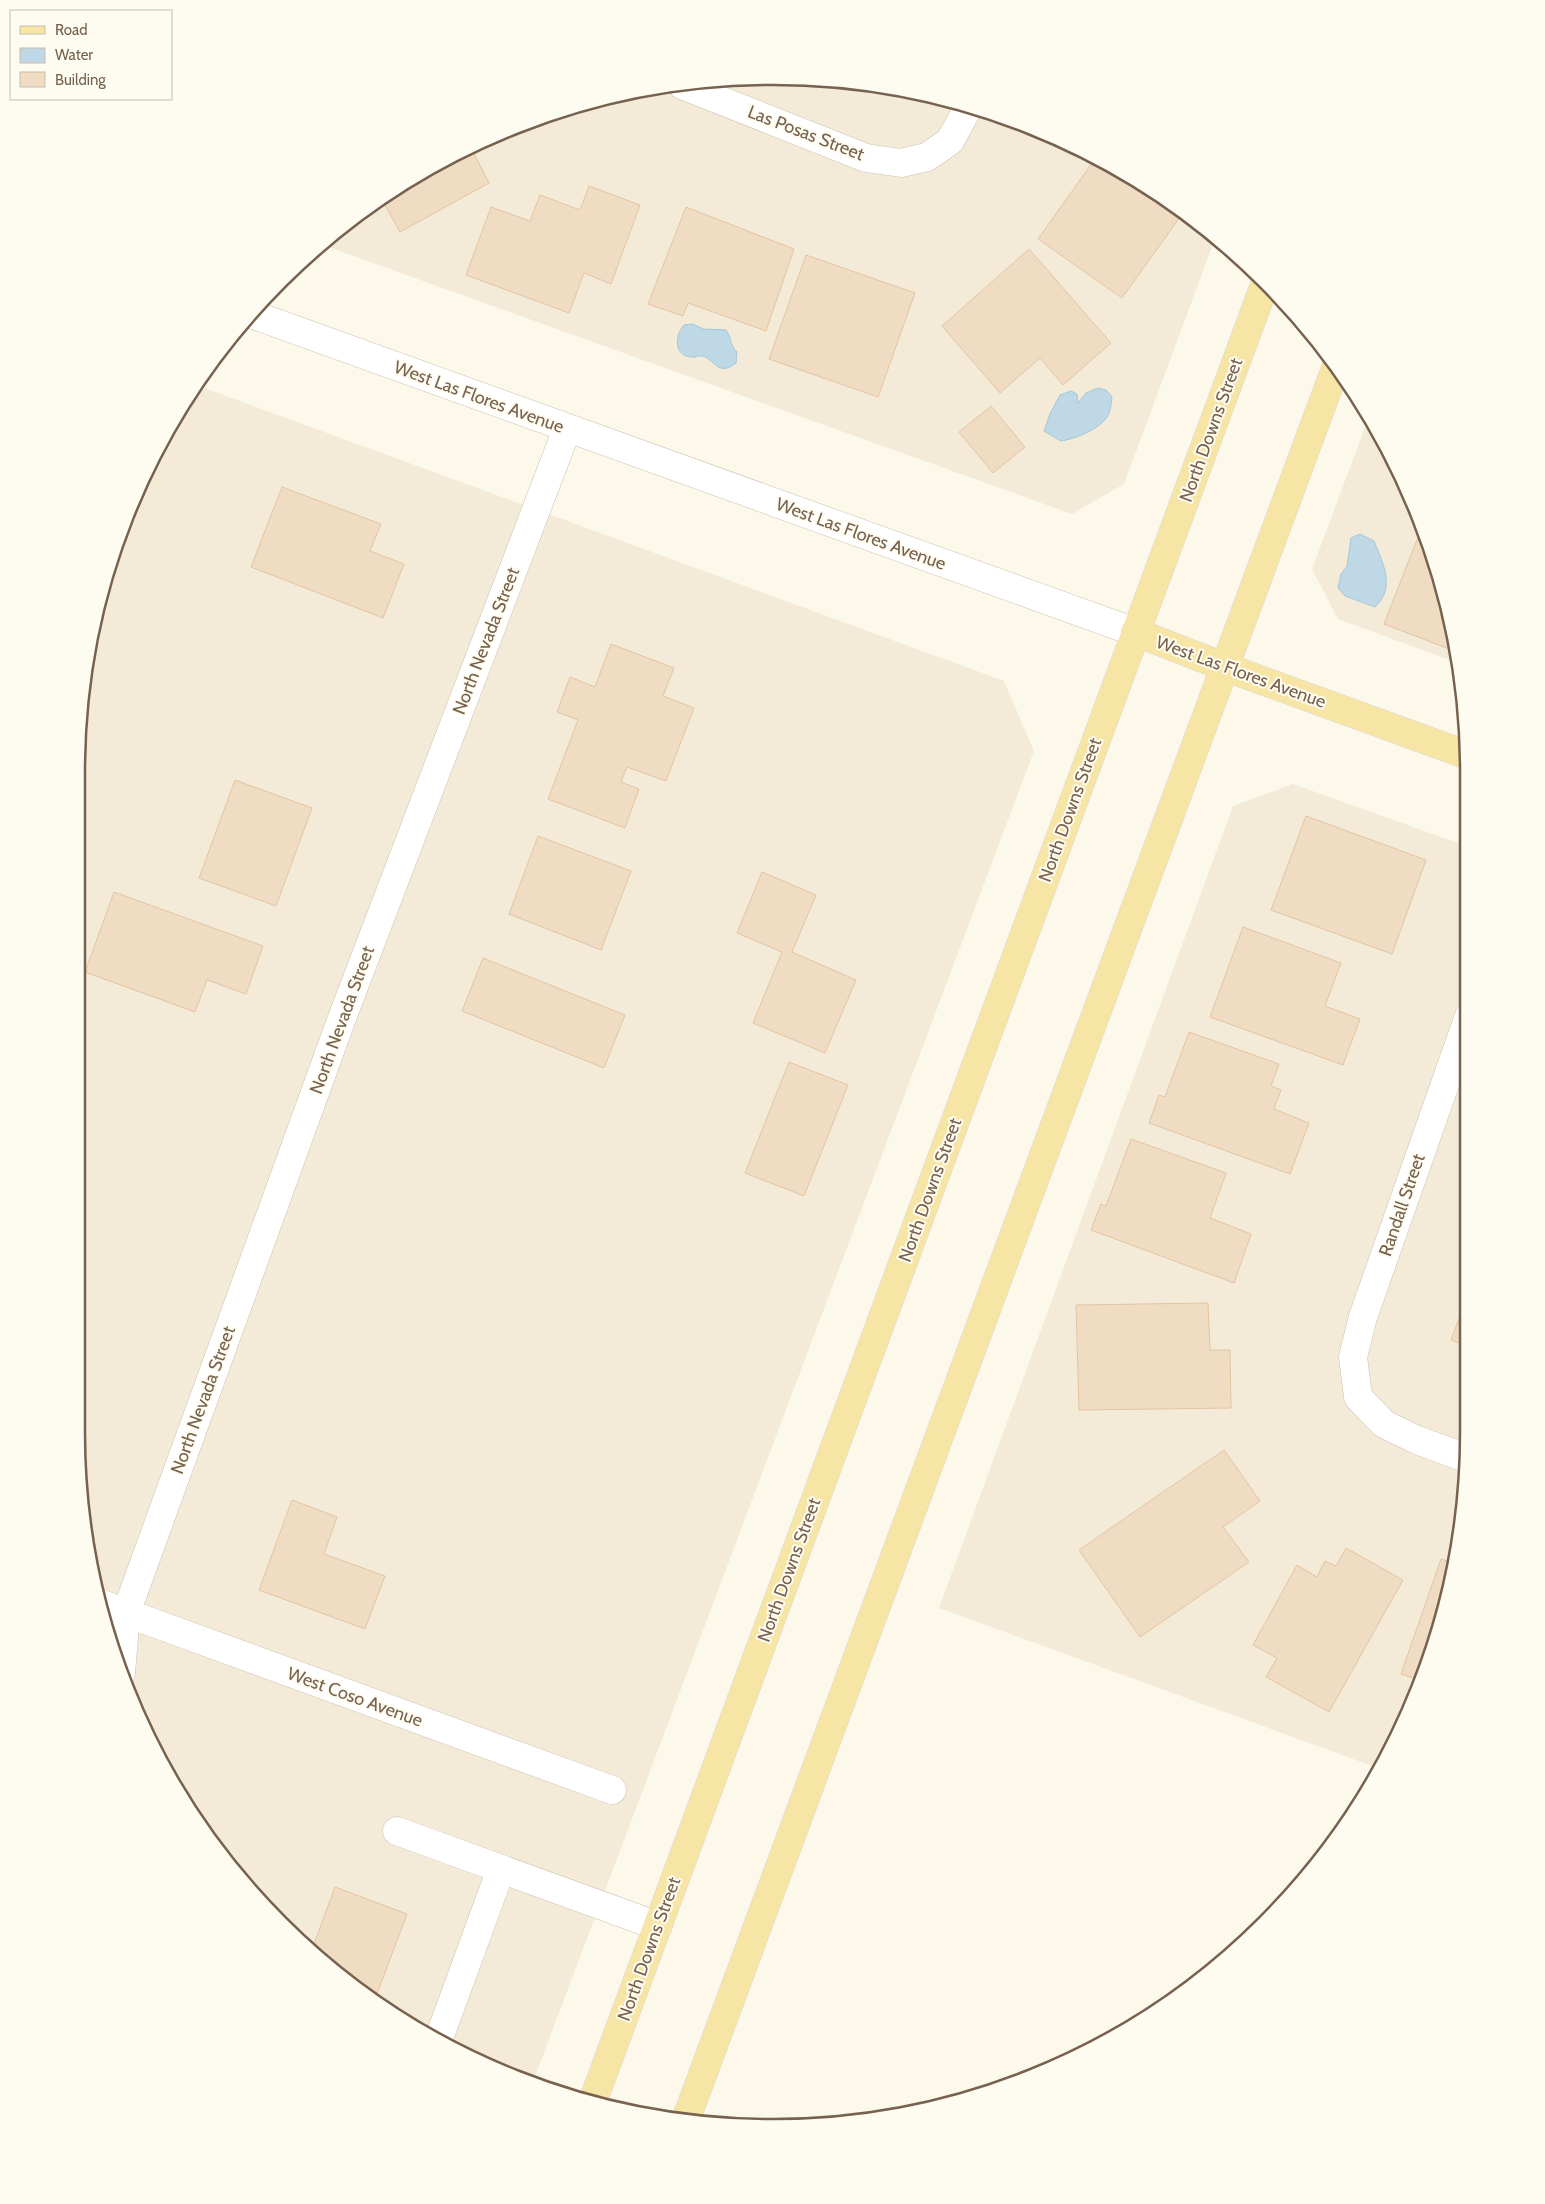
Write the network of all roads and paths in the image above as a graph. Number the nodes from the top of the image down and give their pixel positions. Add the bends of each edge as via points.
1 (694, 90) edge
2 (965, 113) edge
3 (1263, 290) edge
4 (258, 317) edge
5 (1333, 375) edge
6 (567, 429) junction
7 (1135, 632) junction
8 (1224, 667) junction
9 (1460, 752) edge
10 (1460, 1042) edge
11 (1459, 1456) edge
12 (107, 1606) edge
13 (126, 1613) junction
14 (122, 1656) edge
15 (612, 1790) dead end
16 (397, 1831) dead end
17 (501, 1869) junction
18 (658, 1926) junction
19 (441, 2033) edge
20 (595, 2096) edge
21 (688, 2114) edge

1 - 2 street, Las Posas Street via 866,158 901,163 927,157 950,141
3 - 7 main road, North Downs Street
4 - 6 street, West Las Flores Avenue
5 - 8 main road
6 - 7 street, West Las Flores Avenue
6 - 13 street, North Nevada Street via 342,1018
7 - 8 main road, West Las Flores Avenue
7 - 18 main road, North Downs Street
8 - 9 main road, West Las Flores Avenue
8 - 21 main road
10 - 11 street, Randall Street via 1363,1317 1353,1357 1358,1397 1384,1424
12 - 13 street, West Coso Avenue
13 - 14 street, North Nevada Street
13 - 15 street, West Coso Avenue
16 - 17 street
17 - 18 street
17 - 19 street
18 - 20 main road, North Downs Street

